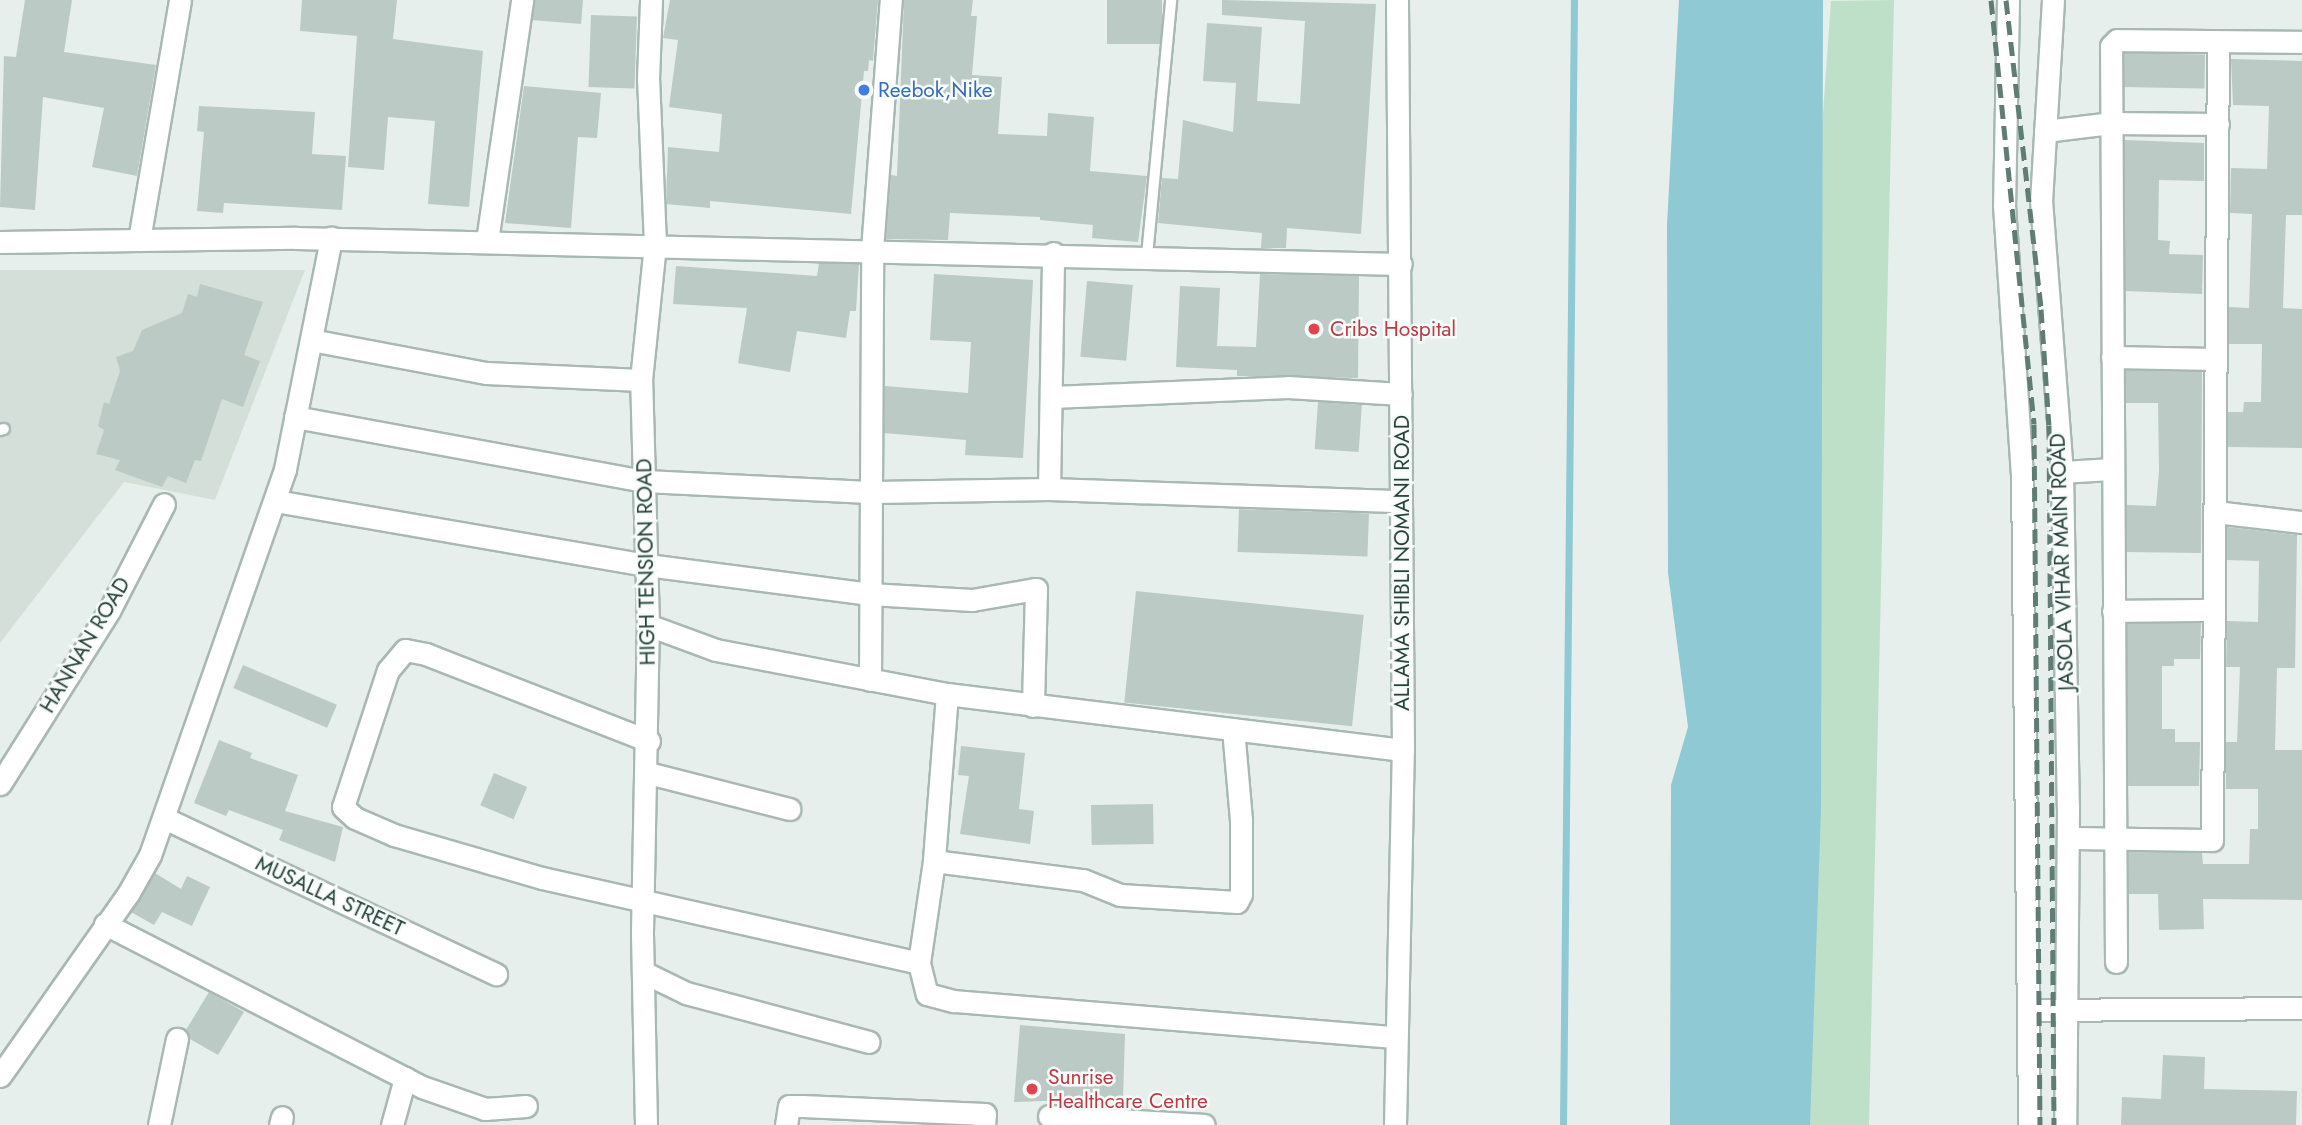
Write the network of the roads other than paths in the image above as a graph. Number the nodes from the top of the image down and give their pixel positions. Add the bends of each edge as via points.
1 (180, 0) edge
2 (522, 0) edge
3 (651, 0) edge
4 (891, 0) edge
5 (1171, 0) edge
6 (1397, 0) edge
7 (2008, 0) edge
8 (2053, 0) edge
9 (2302, 42) edge
10 (2218, 44) junction
11 (2111, 122) junction
12 (2218, 124) junction
13 (2045, 131) junction
14 (331, 239) junction
15 (139, 240) junction
16 (487, 241) junction
17 (0, 242) edge
18 (656, 244) junction
19 (872, 250) junction
20 (1053, 253) junction
21 (1147, 256) junction
22 (1401, 264) junction
23 (311, 341) junction
24 (2112, 357) junction
25 (2216, 359) junction
26 (641, 380) junction
27 (1401, 394) junction
28 (1052, 397) junction
29 (295, 417) junction
30 (2113, 470) junction
31 (2062, 472) junction
32 (645, 481) junction
33 (1049, 489) junction
34 (874, 492) junction
35 (275, 501) junction
36 (1401, 501) junction
37 (164, 504) dead end
38 (2215, 512) junction
39 (2302, 522) edge
40 (647, 565) junction
41 (870, 594) junction
42 (2214, 610) junction
43 (2113, 611) junction
44 (649, 625) junction
45 (870, 680) junction
46 (947, 694) junction
47 (1033, 706) junction
48 (1233, 729) junction
49 (649, 741) junction
50 (1403, 750) junction
51 (648, 773) junction
52 (0, 784) edge
53 (789, 809) dead end
54 (164, 818) junction
55 (2068, 838) junction
56 (2114, 838) junction
57 (934, 861) junction
58 (643, 901) junction
59 (105, 924) junction
60 (2116, 962) dead end
61 (919, 963) junction
62 (645, 973) junction
63 (496, 974) dead end
64 (2302, 1008) edge
65 (2067, 1009) junction
66 (2030, 1010) junction
67 (1396, 1037) junction
68 (177, 1039) dead end
69 (869, 1042) dead end
70 (0, 1076) edge
71 (405, 1078) junction
72 (526, 1106) dead end
73 (1049, 1116) dead end
74 (159, 1125) edge
75 (392, 1125) edge
76 (646, 1125) edge
77 (786, 1125) edge
78 (984, 1125) edge
79 (1204, 1125) edge
80 (1395, 1125) edge
81 (2029, 1125) edge
82 (2065, 1125) edge

1 - 15 street
2 - 16 street
3 - 18 street, HIGH TENSION ROAD via 649,79
4 - 19 street
5 - 21 lane
6 - 22 street, ALLAMA SHIBLI NOMANI ROAD
7 - 66 street, JASOLA VIHAR MAIN ROAD via 2004,205 2022,474
8 - 13 street, JASOLA VIHAR MAIN ROAD
9 - 10 street
10 - 11 street via 2112,42
10 - 12 street
11 - 12 street
11 - 13 street
11 - 24 street
12 - 25 street
13 - 31 street, JASOLA VIHAR MAIN ROAD via 2041,200
14 - 15 street
14 - 16 street
14 - 23 street
15 - 17 street
16 - 18 street
18 - 19 street
18 - 26 street, HIGH TENSION ROAD
19 - 20 street
19 - 34 street
20 - 21 street
20 - 28 street
21 - 22 street
22 - 27 street, ALLAMA SHIBLI NOMANI ROAD
23 - 26 street via 486,373
23 - 29 street
24 - 25 street
24 - 30 street
25 - 38 street
26 - 32 street, HIGH TENSION ROAD
27 - 28 street via 1288,387
27 - 36 street, ALLAMA SHIBLI NOMANI ROAD
28 - 33 street
29 - 32 street
29 - 35 street
30 - 31 street
30 - 43 street
31 - 55 street, JASOLA VIHAR MAIN ROAD
32 - 34 street
32 - 40 street, HIGH TENSION ROAD
33 - 34 street
33 - 36 street
34 - 41 street
35 - 40 street
35 - 54 street
36 - 50 street, ALLAMA SHIBLI NOMANI ROAD
37 - 52 street, HANNAN ROAD via 109,611
38 - 39 street
38 - 42 street
40 - 41 street
40 - 44 street, HIGH TENSION ROAD
41 - 45 street
41 - 47 street via 972,600 1036,589
42 - 43 street
42 - 56 street via 2212,840
43 - 56 street
44 - 45 street via 716,650
44 - 49 street, HIGH TENSION ROAD
45 - 46 street
46 - 47 street
46 - 57 street
47 - 48 street
48 - 50 street
48 - 57 street via 1241,820 1241,894 1237,902 1120,895 1083,880
49 - 51 street, HIGH TENSION ROAD
49 - 58 street via 426,654 405,650 388,670 343,807 355,818 394,835 542,878
50 - 67 street, ALLAMA SHIBLI NOMANI ROAD
51 - 53 street
51 - 58 street, HIGH TENSION ROAD
54 - 59 street via 150,855
54 - 63 street, MUSALLA STREET
55 - 56 street
55 - 65 street, JASOLA VIHAR MAIN ROAD
56 - 60 street
57 - 61 street
58 - 61 street
58 - 62 street, HIGH TENSION ROAD
59 - 70 street
59 - 71 street
61 - 67 street via 927,994 954,1001
62 - 69 street via 686,993
62 - 76 street, HIGH TENSION ROAD
64 - 65 street
65 - 66 street
65 - 82 street, JASOLA VIHAR MAIN ROAD
66 - 81 street, JASOLA VIHAR MAIN ROAD
67 - 80 street, ALLAMA SHIBLI NOMANI ROAD
68 - 74 street
71 - 72 street via 485,1109
71 - 75 street
73 - 79 street
77 - 78 street via 789,1106 802,1106 985,1114

